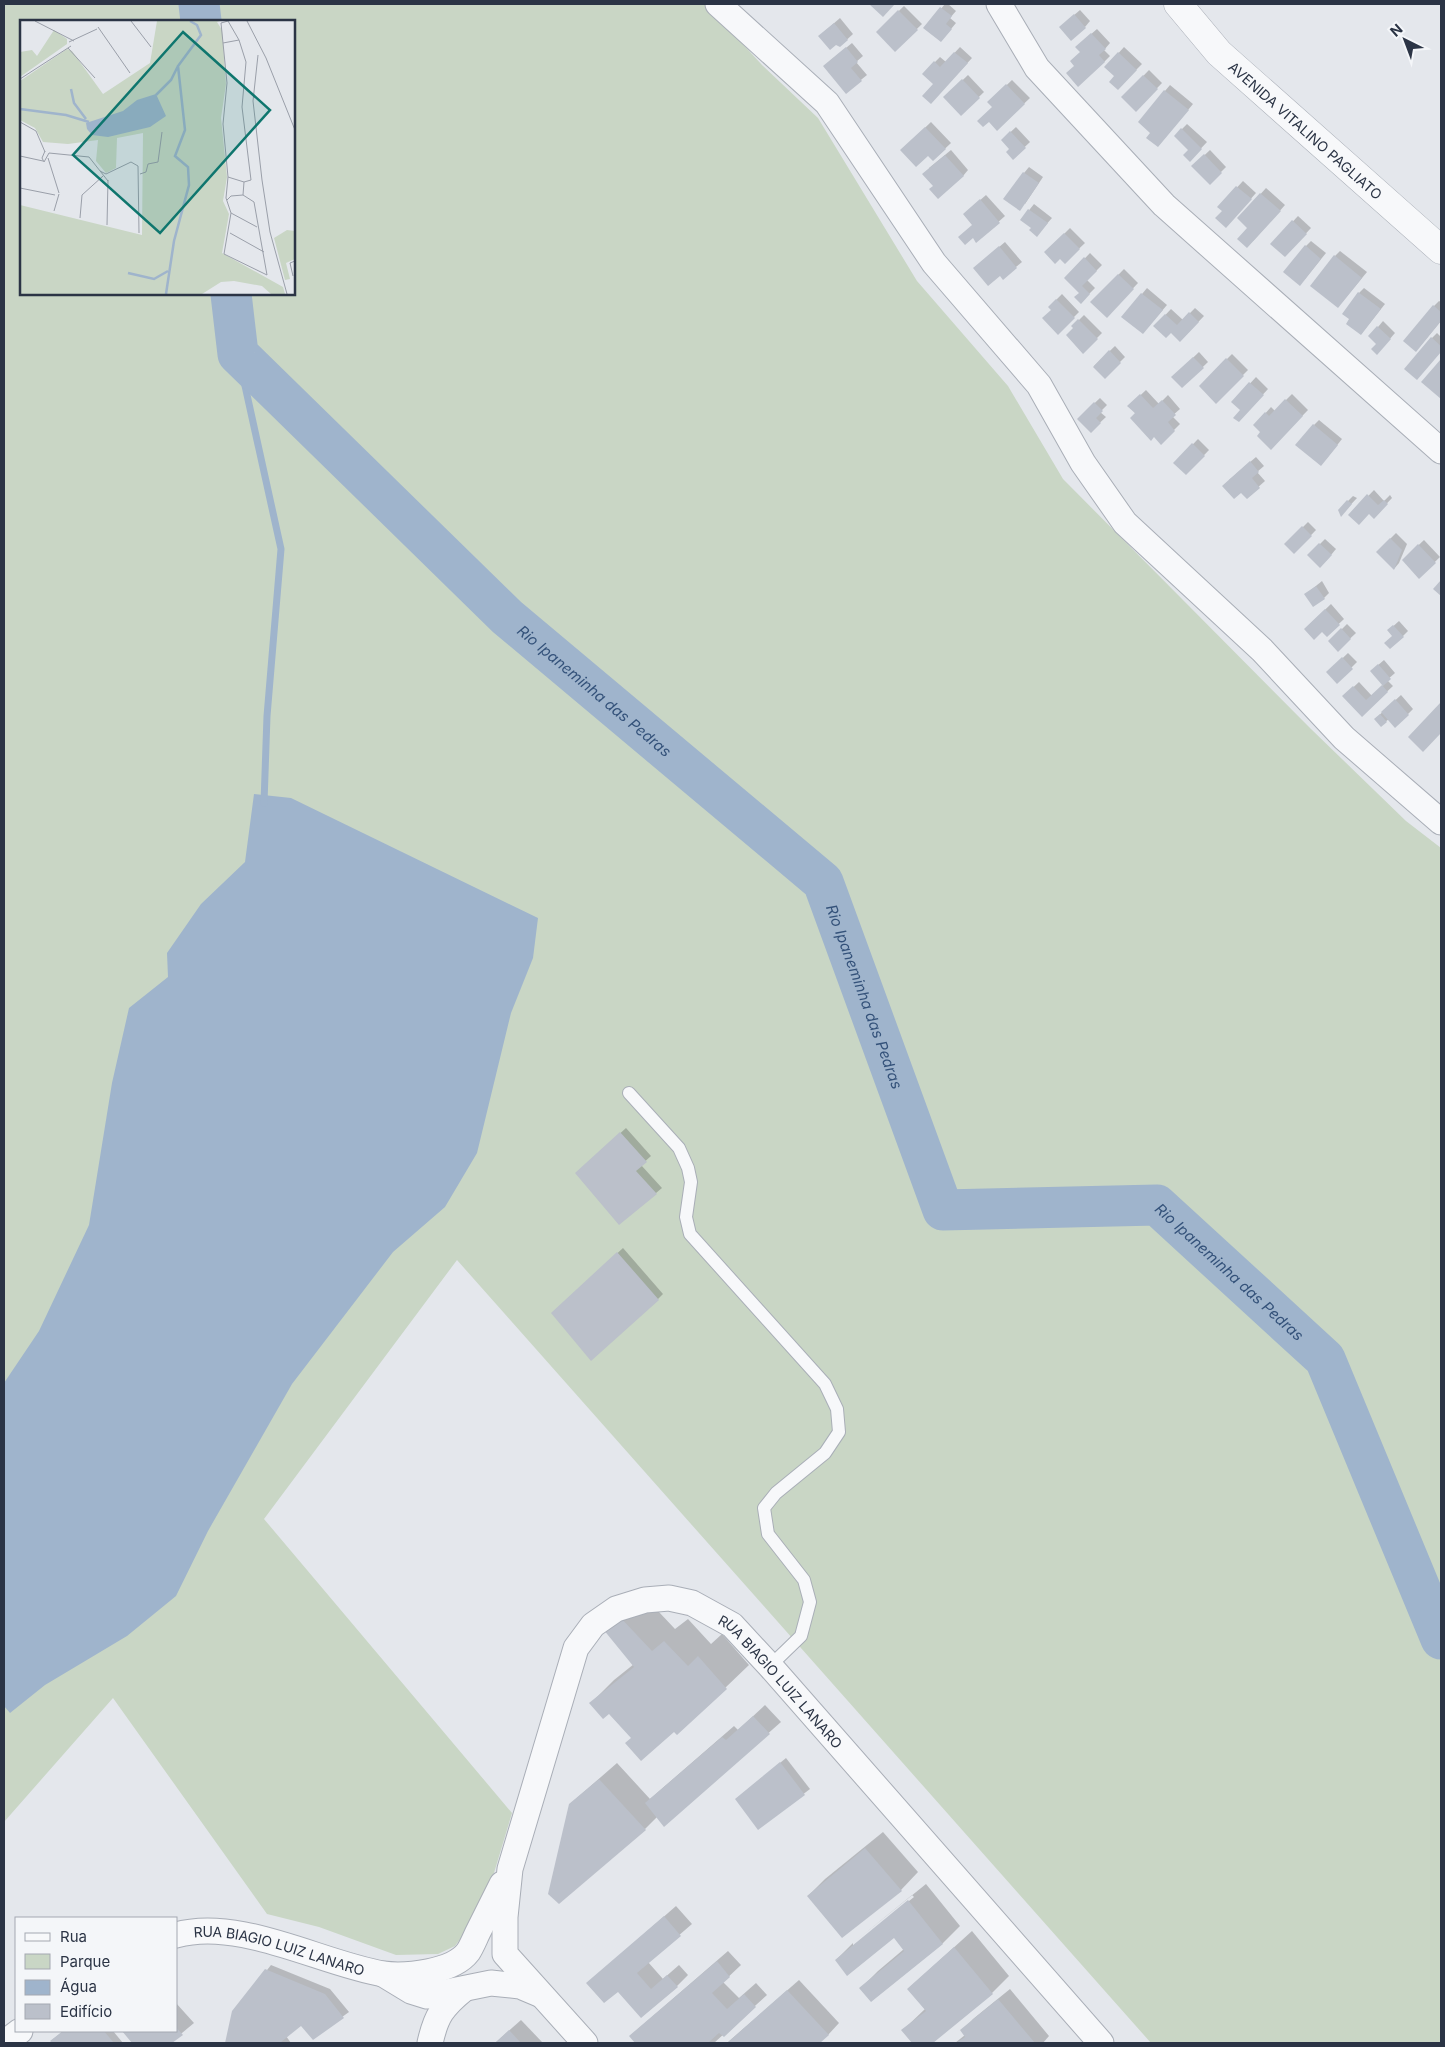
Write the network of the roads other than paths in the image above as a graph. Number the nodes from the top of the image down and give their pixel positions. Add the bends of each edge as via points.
1 (718, 4) edge
2 (999, 4) edge
3 (1178, 4) edge
4 (1441, 250) edge
5 (1441, 451) edge
6 (1441, 822) edge
7 (629, 1094) dead end
8 (770, 1666) junction
9 (510, 1869) junction
10 (178, 1935) edge
11 (468, 1953) junction
12 (506, 1954) junction
13 (393, 1980) junction
14 (490, 1983) junction
15 (464, 1989) junction
16 (544, 1996) junction
17 (19, 2032) edge
18 (4, 2043) edge
19 (429, 2043) edge
20 (585, 2043) edge
21 (1101, 2043) edge

1 - 6 street via 827,103 934,263 1039,386 1083,463 1125,523 1262,650 1344,738
2 - 5 street via 1037,68 1164,205
3 - 4 street, AVENIDA VITALINO PAGLIATO via 1219,54
7 - 8 lane via 678,1148 688,1168 691,1182 686,1216 690,1234 824,1384 837,1409 839,1432 825,1453 776,1493 764,1508 768,1534 804,1580 810,1602 801,1636
8 - 9 street, RUA BIAGIO LUIZ LANARO via 732,1625 692,1603 669,1598 645,1600 616,1608 593,1625 576,1648
8 - 21 street, RUA BIAGIO LUIZ LANARO
9 - 11 street, RUA BIAGIO LUIZ LANARO
9 - 12 street, RUA BIAGIO LUIZ LANARO via 505,1917
10 - 13 street, RUA BIAGIO LUIZ LANARO via 208,1931 239,1934
11 - 12 street via 477,1944 490,1942 497,1944
11 - 13 street, RUA BIAGIO LUIZ LANARO via 441,1969
11 - 14 street via 466,1966 471,1977 483,1984
12 - 14 street via 506,1970 498,1980
12 - 16 street
13 - 15 street, RUA BIAGIO LUIZ LANARO via 427,1996
13 - 19 street via 420,2014
14 - 15 street, RUA BIAGIO LUIZ LANARO
14 - 16 street via 508,1983
15 - 19 street via 444,2006
16 - 20 street
17 - 18 street

